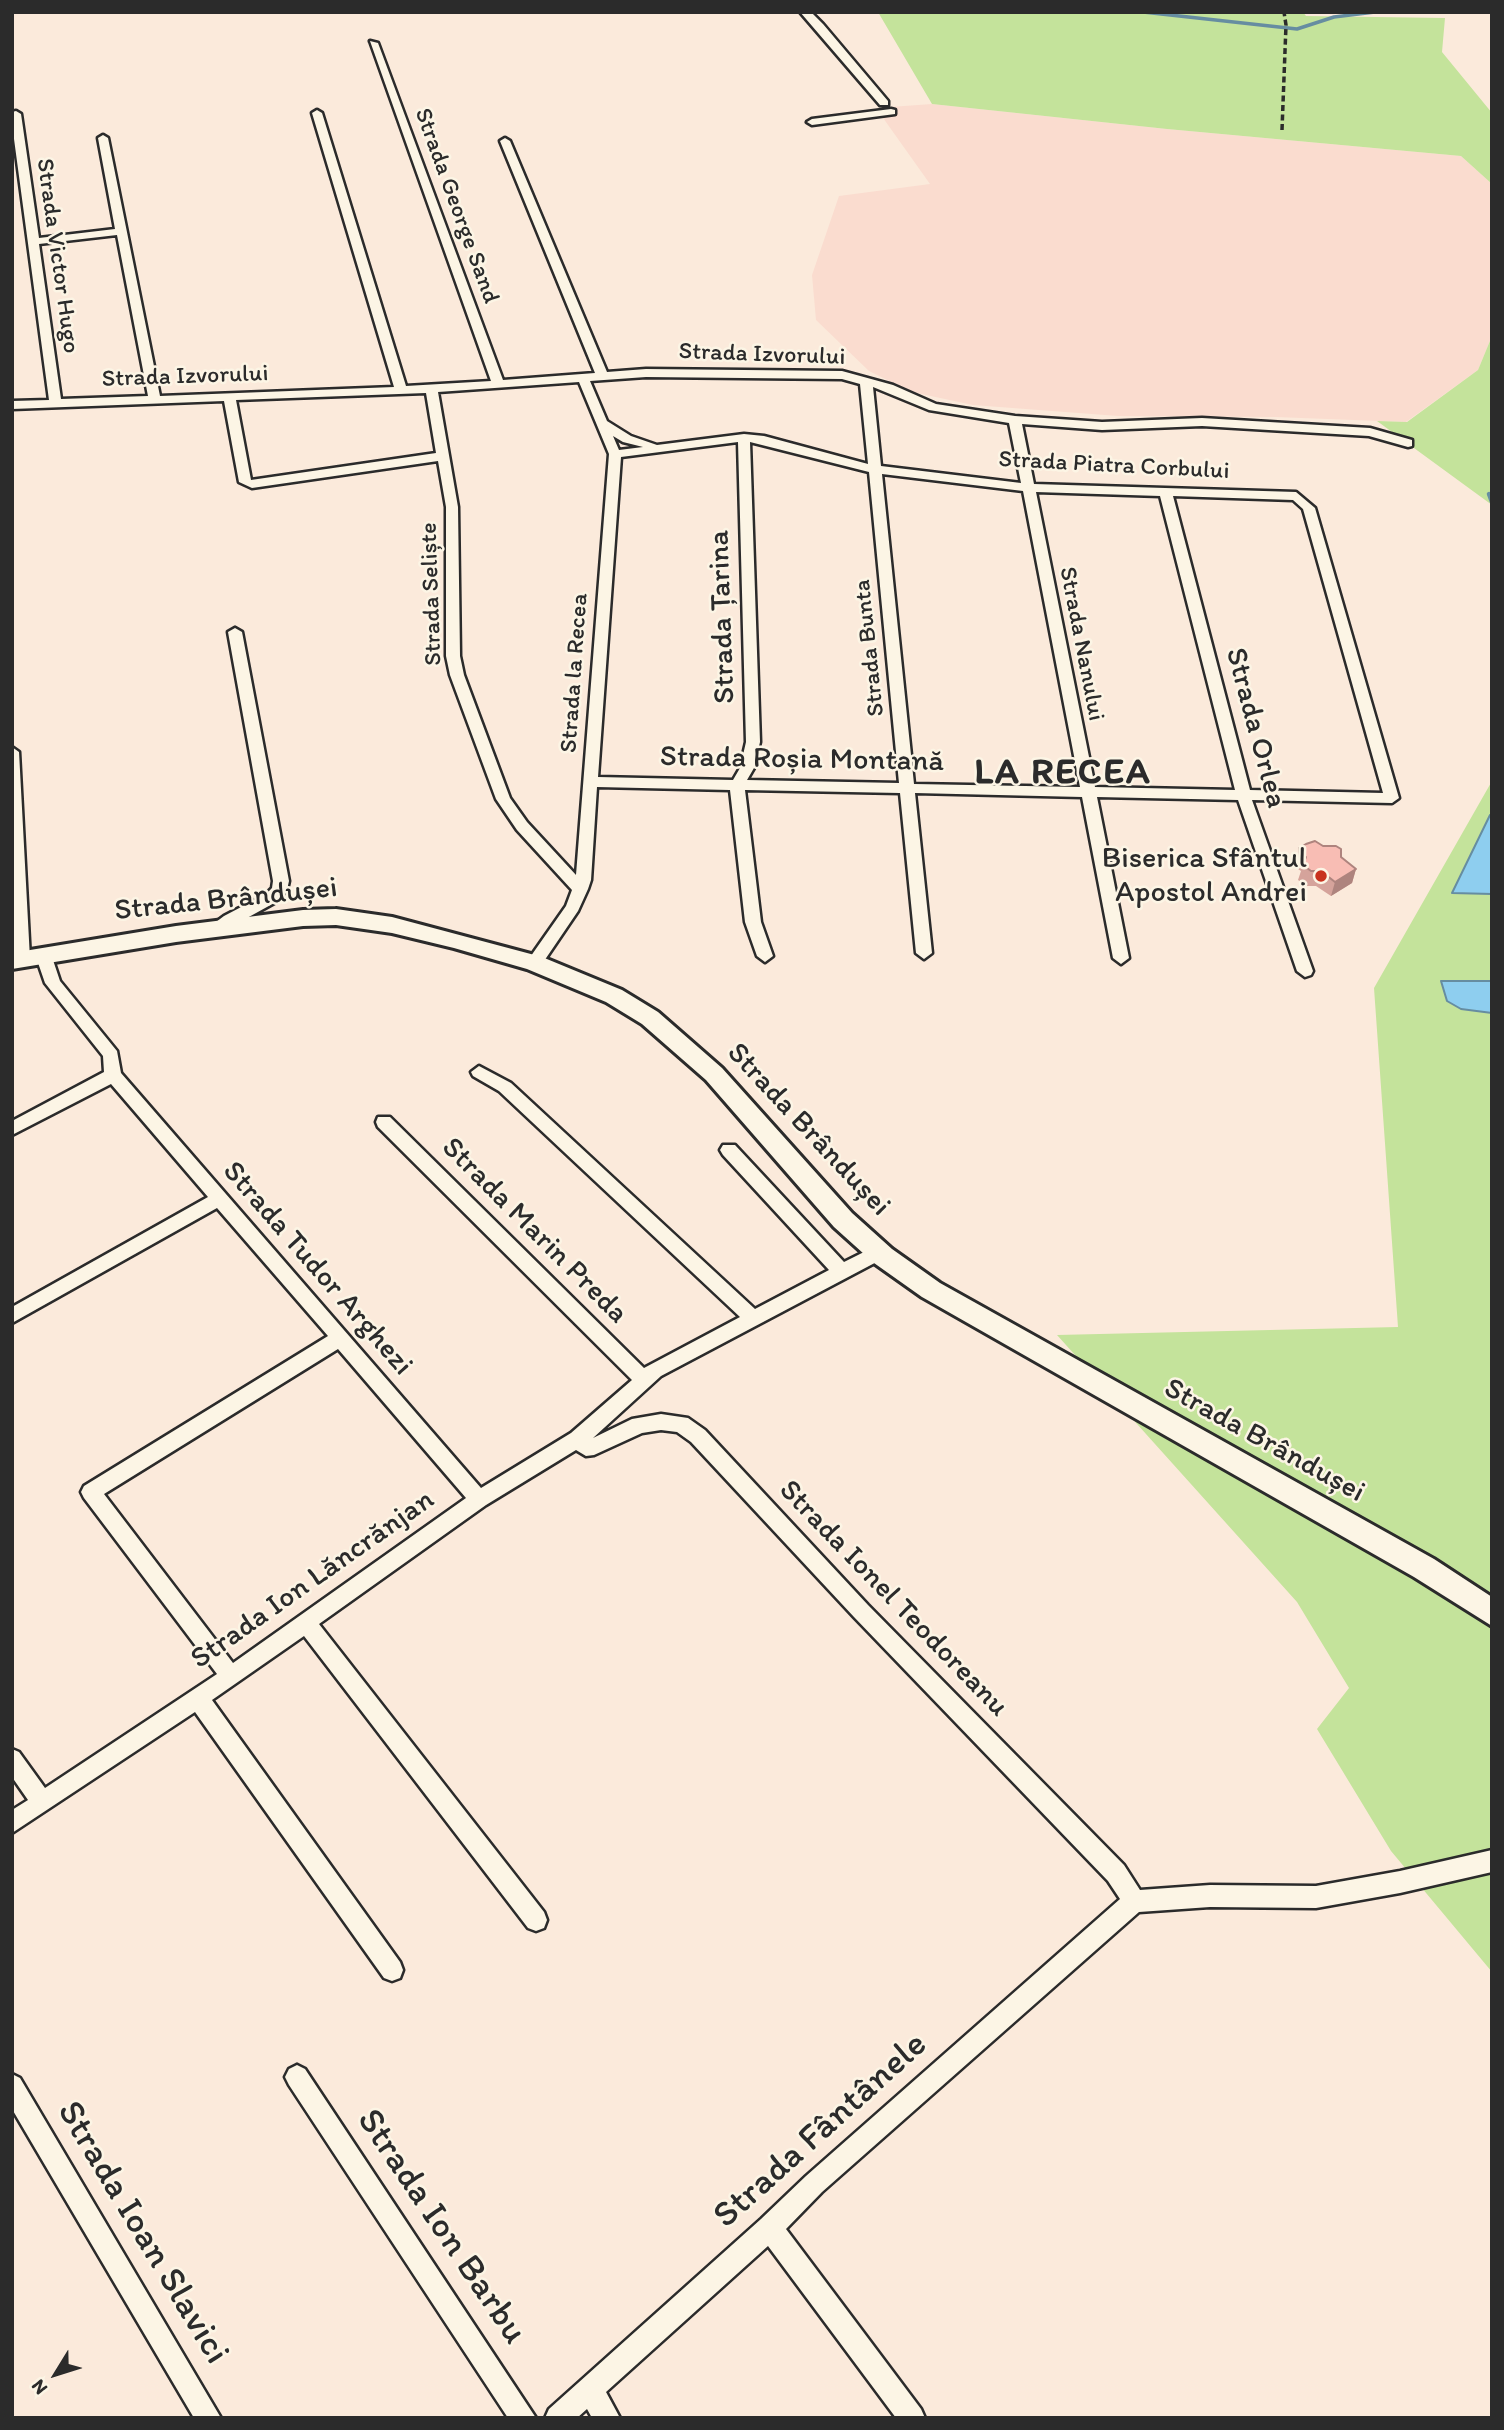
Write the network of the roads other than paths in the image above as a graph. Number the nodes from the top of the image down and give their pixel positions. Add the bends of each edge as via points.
1 (805, 12) edge
2 (373, 43) dead end
3 (317, 113) dead end
4 (16, 114) dead end
5 (812, 122) dead end
6 (103, 138) dead end
7 (505, 141) dead end
8 (122, 232) junction
9 (33, 242) junction
10 (603, 377) junction
11 (583, 378) junction
12 (866, 381) junction
13 (498, 384) junction
14 (431, 389) junction
15 (401, 390) junction
16 (229, 396) junction
17 (154, 398) junction
18 (57, 404) junction
19 (12, 405) edge
20 (1015, 421) junction
21 (602, 423) junction
22 (744, 438) junction
23 (1408, 443) dead end
24 (665, 447) junction
25 (615, 454) junction
26 (444, 456) junction
27 (873, 469) junction
28 (1028, 488) junction
29 (1166, 494) junction
30 (235, 632) dead end
31 (12, 752) edge
32 (590, 782) junction
33 (737, 785) junction
34 (908, 787) junction
35 (1087, 792) junction
36 (1244, 797) junction
37 (1392, 798) joint
38 (580, 889) junction
39 (218, 929) junction
40 (924, 953) dead end
41 (765, 956) dead end
42 (26, 958) edge
43 (1121, 958) dead end
44 (534, 963) junction
45 (1305, 971) dead end
46 (479, 1072) dead end
47 (113, 1075) junction
48 (384, 1122) dead end
49 (12, 1129) edge
50 (729, 1150) dead end
51 (218, 1199) junction
52 (876, 1249) junction
53 (846, 1268) junction
54 (12, 1315) edge
55 (754, 1319) junction
56 (340, 1338) junction
57 (644, 1380) junction
58 (578, 1439) junction
59 (479, 1499) junction
60 (1492, 1614) edge
61 (306, 1623) junction
62 (231, 1676) junction
63 (198, 1698) junction
64 (12, 1759) edge
65 (43, 1803) junction
66 (12, 1823) edge
67 (1492, 1861) edge
68 (1135, 1900) junction
69 (536, 1920) dead end
70 (392, 1970) dead end
71 (297, 2077) dead end
72 (12, 2086) edge
73 (770, 2228) junction
74 (590, 2391) junction
75 (208, 2418) edge
76 (523, 2418) edge
77 (558, 2418) edge
78 (607, 2418) edge
79 (912, 2418) edge

1 - 5 street via 887,107
2 - 13 street, Strada George Sand
3 - 15 street
4 - 9 street, Strada Victor Hugo
6 - 8 street
7 - 10 street
8 - 9 street
8 - 17 street
9 - 18 street, Strada Victor Hugo
10 - 11 street, Strada Izvorului
10 - 12 street, Strada Izvorului via 646,373 842,375
11 - 13 street, Strada Izvorului
11 - 21 street, Strada la Recea
12 - 20 street, Strada Izvorului via 933,407
12 - 27 street, Strada Bunta
13 - 14 street, Strada Izvorului
14 - 15 street, Strada Izvorului
14 - 26 street, Strada Seliște
15 - 16 street, Strada Izvorului
16 - 17 street, Strada Izvorului
16 - 26 street via 245,482 252,484
17 - 18 street, Strada Izvorului
18 - 19 street, Strada Izvorului
20 - 23 street, Strada Izvorului via 1101,426 1202,422 1370,432
20 - 28 street, Strada Nanului
21 - 24 street via 627,439
21 - 25 street, Strada la Recea
22 - 24 street, Strada Piatra Corbului
22 - 27 street, Strada Piatra Corbului
22 - 33 street, Strada Țarina via 753,742
24 - 25 street, Strada Piatra Corbului
25 - 32 street, Strada la Recea
26 - 38 street, Strada Seliște via 452,507 457,676 503,799
27 - 28 street, Strada Piatra Corbului
27 - 34 street, Strada Bunta
28 - 29 street, Strada Piatra Corbului
28 - 35 street, Strada Nanului
29 - 36 street, Strada Orlea
29 - 37 street, Strada Piatra Corbului via 1289,495 1309,508
30 - 39 street via 281,881 271,898
31 - 42 street
32 - 33 street, Strada Roșia Montană
32 - 38 street, Strada la Recea
33 - 34 street, Strada Roșia Montană
33 - 41 street, Strada Țarina via 753,922
34 - 35 street, Strada Roșia Montană
34 - 40 street, Strada Bunta
35 - 36 street, Strada Roșia Montană
35 - 43 street, Strada Nanului
36 - 37 street, Strada Roșia Montană
36 - 45 street, Strada Orlea
38 - 44 street, Strada la Recea via 566,919
39 - 42 main road, Strada Brândușei
39 - 44 main road, Strada Brândușei via 303,918 358,919
42 - 47 street via 53,983 111,1055
44 - 52 main road, Strada Brândușei via 614,996 678,1040 714,1074 843,1220
46 - 55 street via 505,1087
47 - 49 street
47 - 51 street, Strada Tudor Arghezi
48 - 57 street, Strada Marin Preda
50 - 53 street
51 - 54 street
51 - 56 street, Strada Tudor Arghezi
52 - 53 street, Strada Ion Lăncrănjan
52 - 60 main road, Strada Brândușei via 978,1318 1424,1568
53 - 55 street, Strada Ion Lăncrănjan
55 - 57 street, Strada Ion Lăncrănjan via 674,1359
56 - 59 street, Strada Tudor Arghezi
56 - 62 street via 92,1492
57 - 58 street, Strada Ion Lăncrănjan
58 - 59 street, Strada Ion Lăncrănjan
58 - 68 street, Strada Ionel Teodoreanu via 586,1447 594,1447 639,1425 661,1422 681,1424 698,1436 1116,1873
59 - 61 street, Strada Ion Lăncrănjan
61 - 62 street, Strada Ion Lăncrănjan
61 - 69 street
62 - 63 street, Strada Ion Lăncrănjan
63 - 65 street, Strada Ion Lăncrănjan
63 - 70 street
64 - 65 street
65 - 66 street, Strada Ion Lăncrănjan
67 - 68 street via 1316,1897
68 - 73 street, Strada Fântânele
71 - 76 street, Strada Ion Barbu
72 - 75 street, Strada Ioan Slavici
73 - 74 street, Strada Fântânele
73 - 79 street
74 - 77 street, Strada Fântânele
74 - 78 street

